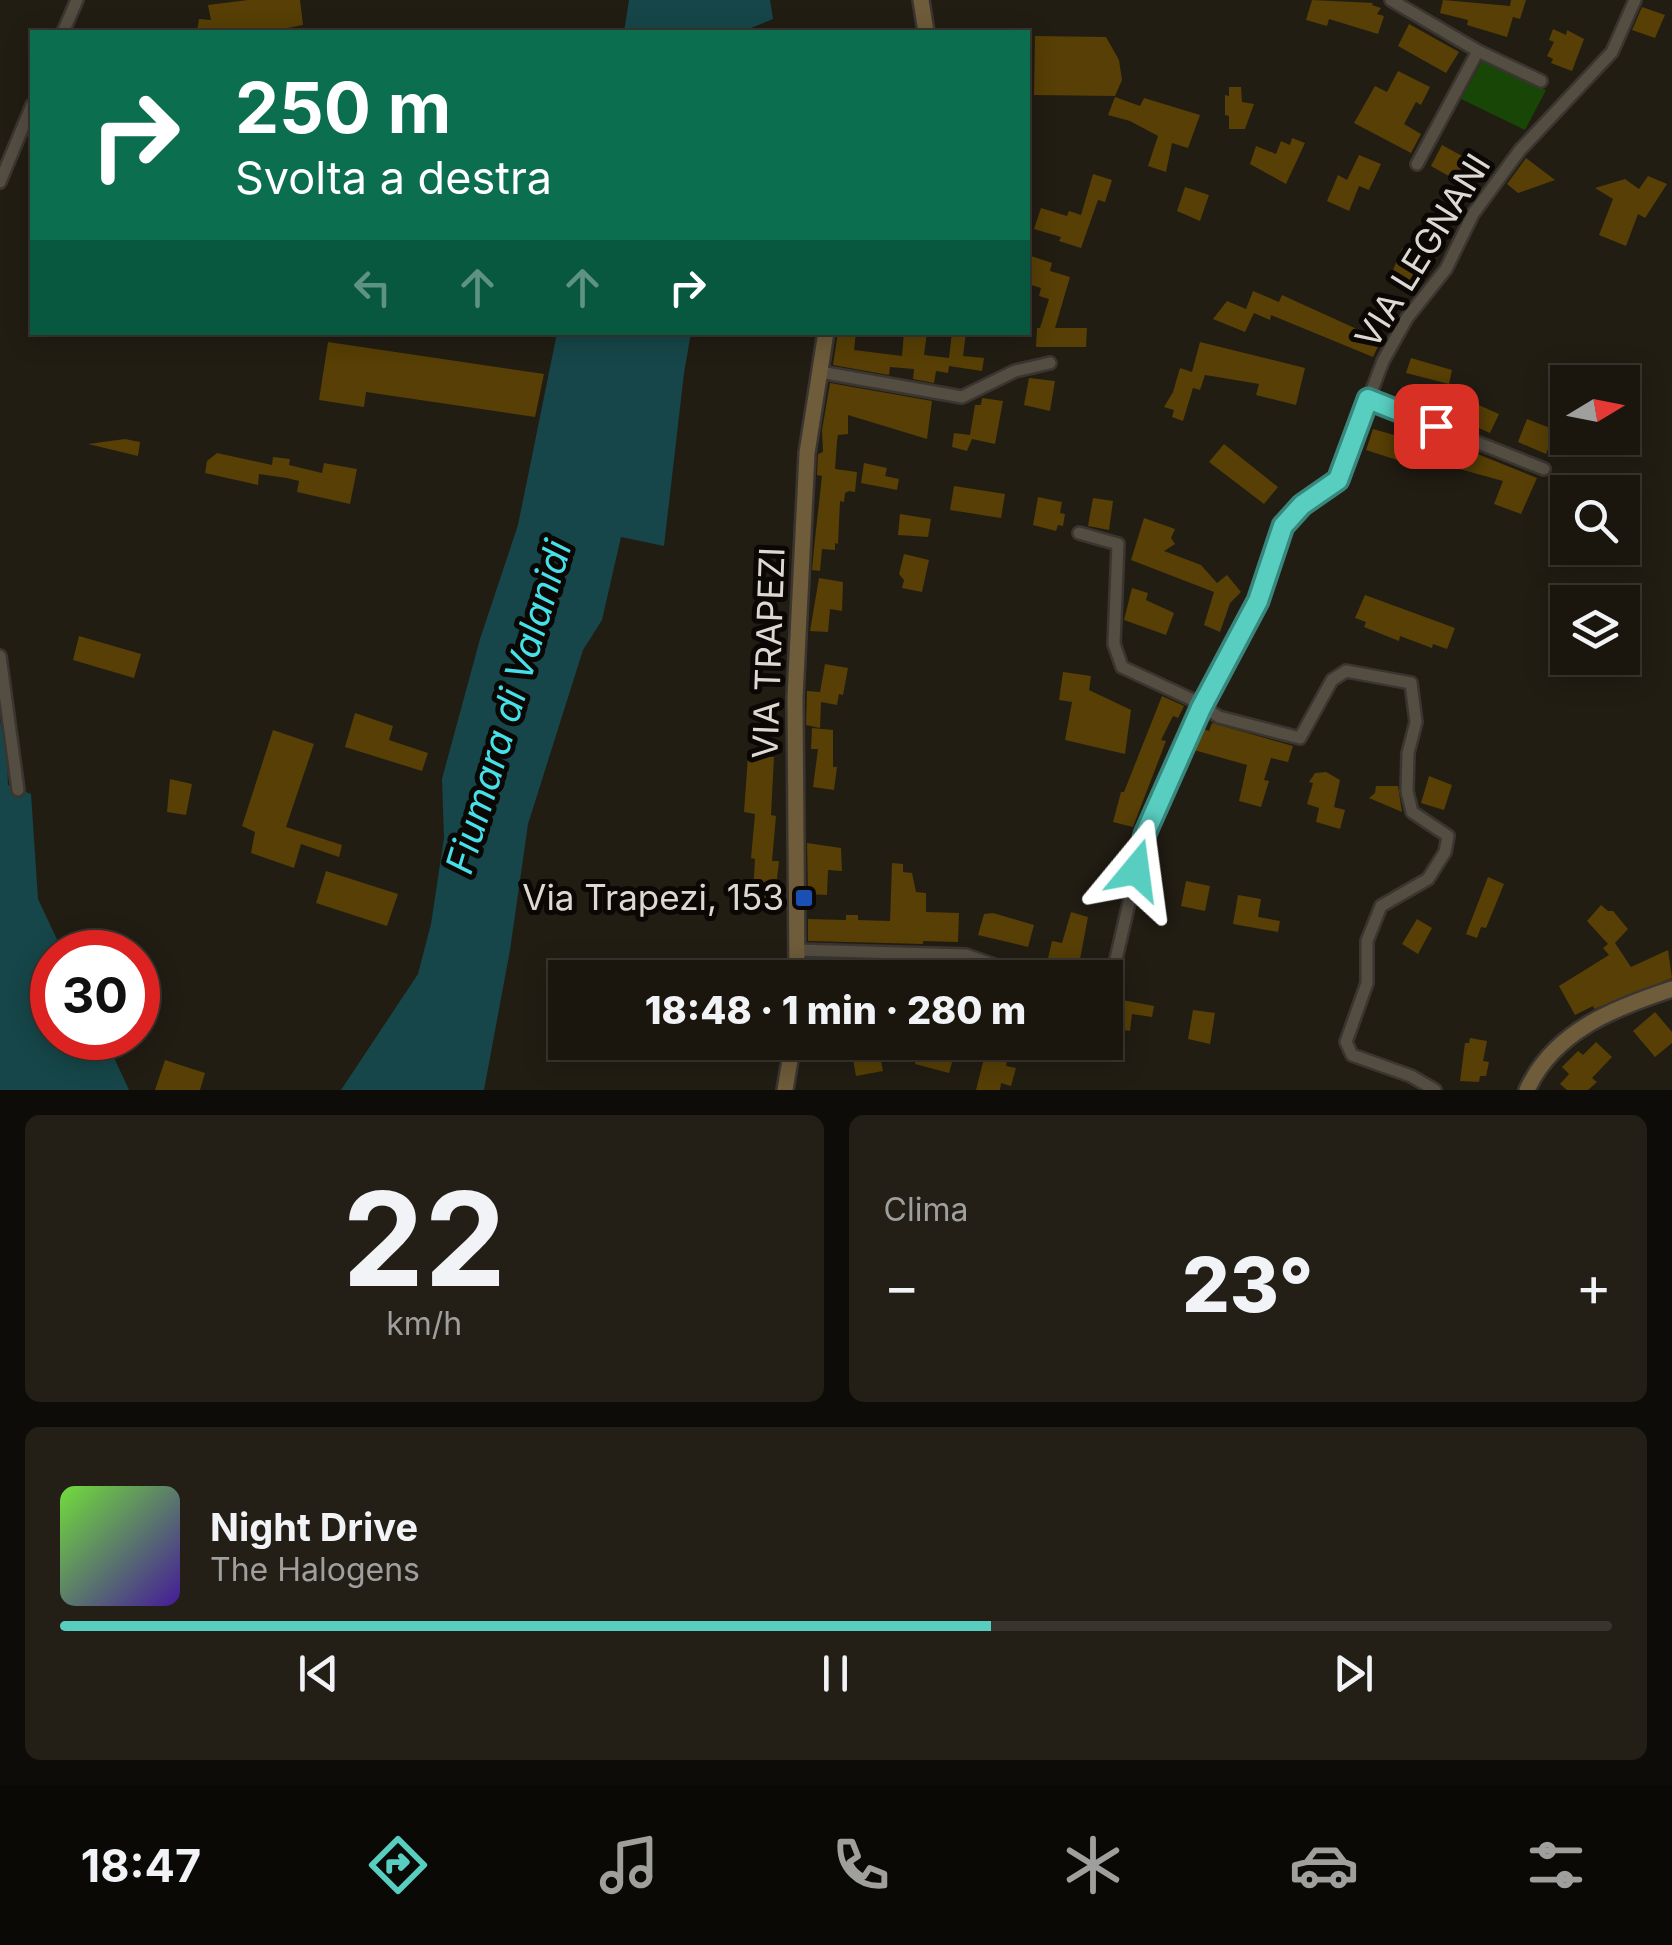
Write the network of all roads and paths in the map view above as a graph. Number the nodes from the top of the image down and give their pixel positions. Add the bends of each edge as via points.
1 (77, 0) edge
2 (921, 0) edge
3 (1391, 0) edge
4 (1635, 0) edge
5 (64, 30) edge
6 (926, 30) edge
7 (1478, 51) junction
8 (1541, 81) dead end
9 (30, 110) edge
10 (1418, 164) dead end
11 (0, 182) edge
12 (826, 335) edge
13 (1050, 364) dead end
14 (820, 372) junction
15 (1368, 399) junction
16 (1544, 469) dead end
17 (1079, 533) dead end
18 (0, 656) edge
19 (1201, 708) junction
20 (18, 790) dead end
21 (797, 950) junction
22 (797, 960) edge
23 (982, 960) edge
24 (1116, 960) edge
25 (1672, 989) edge
26 (790, 1060) edge
27 (786, 1090) edge
28 (1435, 1090) edge
29 (1526, 1090) edge

1 - 5 street
2 - 6 street
3 - 7 street
4 - 15 street, VIA LEGNANI via 1612,52 1520,150 1473,214 1446,269 1407,318
7 - 8 street
7 - 10 street
9 - 11 street
12 - 14 street, VIA TRAPEZI
13 - 14 street via 1016,371 962,397
14 - 21 street, VIA TRAPEZI via 807,452 795,696
15 - 16 street
15 - 19 street, VIA LEGNANI via 1338,480 1283,526 1258,601
17 - 19 street via 1118,544 1114,644 1122,667
18 - 20 street
19 - 24 street, VIA LEGNANI via 1145,834
19 - 28 street via 1300,738 1332,680 1346,671 1412,684 1412,812 1448,836 1428,879 1381,906 1368,941 1367,983 1346,1042 1352,1055
21 - 22 street, VIA TRAPEZI
21 - 23 street via 966,954
25 - 29 street via 1629,1003 1564,1039
26 - 27 street

